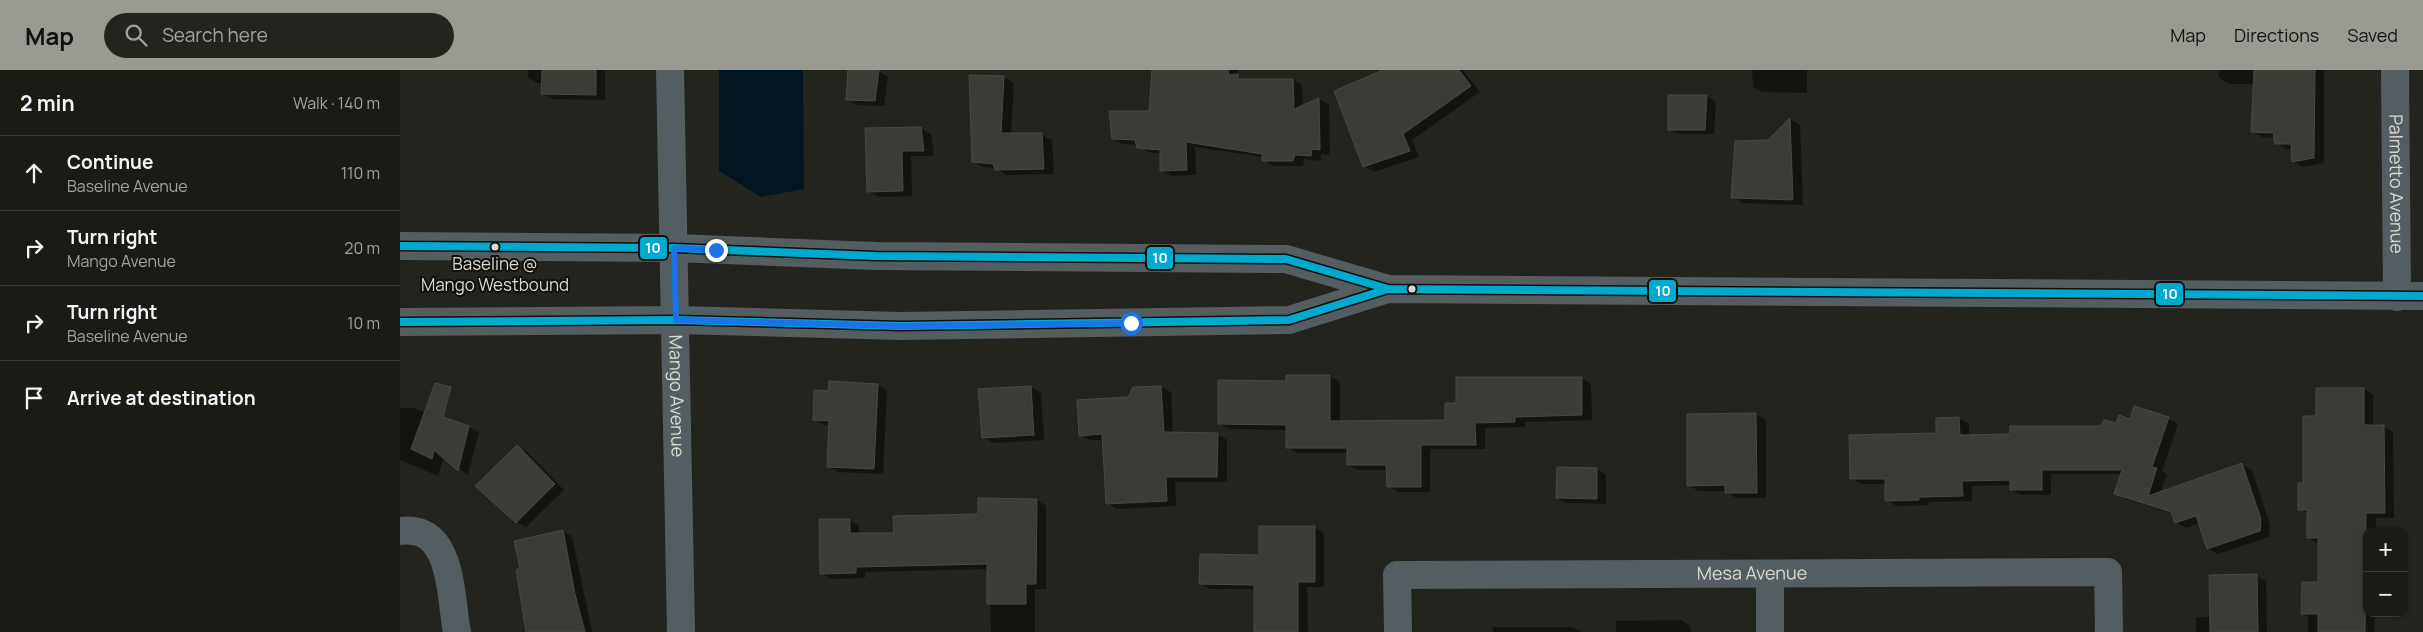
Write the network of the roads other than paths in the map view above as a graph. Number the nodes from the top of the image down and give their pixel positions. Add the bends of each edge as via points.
1 (670, 70) edge
2 (2395, 70) edge
3 (400, 246) edge
4 (674, 248) junction
5 (1388, 289) junction
6 (2410, 296) edge
7 (676, 320) junction
8 (400, 322) edge
9 (400, 531) edge
10 (1770, 574) junction
11 (457, 632) edge
12 (681, 632) edge
13 (1398, 632) edge
14 (1770, 632) edge
15 (2109, 632) edge

1 - 4 street, Mango Avenue
2 - 6 street, Palmetto Avenue
3 - 4 main road
4 - 5 main road via 875,256 1286,259
4 - 7 street, Mango Avenue
5 - 6 main road
5 - 7 main road via 1290,320 902,326
7 - 8 main road
7 - 12 street, Mango Avenue
9 - 11 street via 427,536 439,548 448,570
10 - 13 street, Mesa Avenue via 1397,575
10 - 14 street
10 - 15 street, Mesa Avenue via 2108,572

